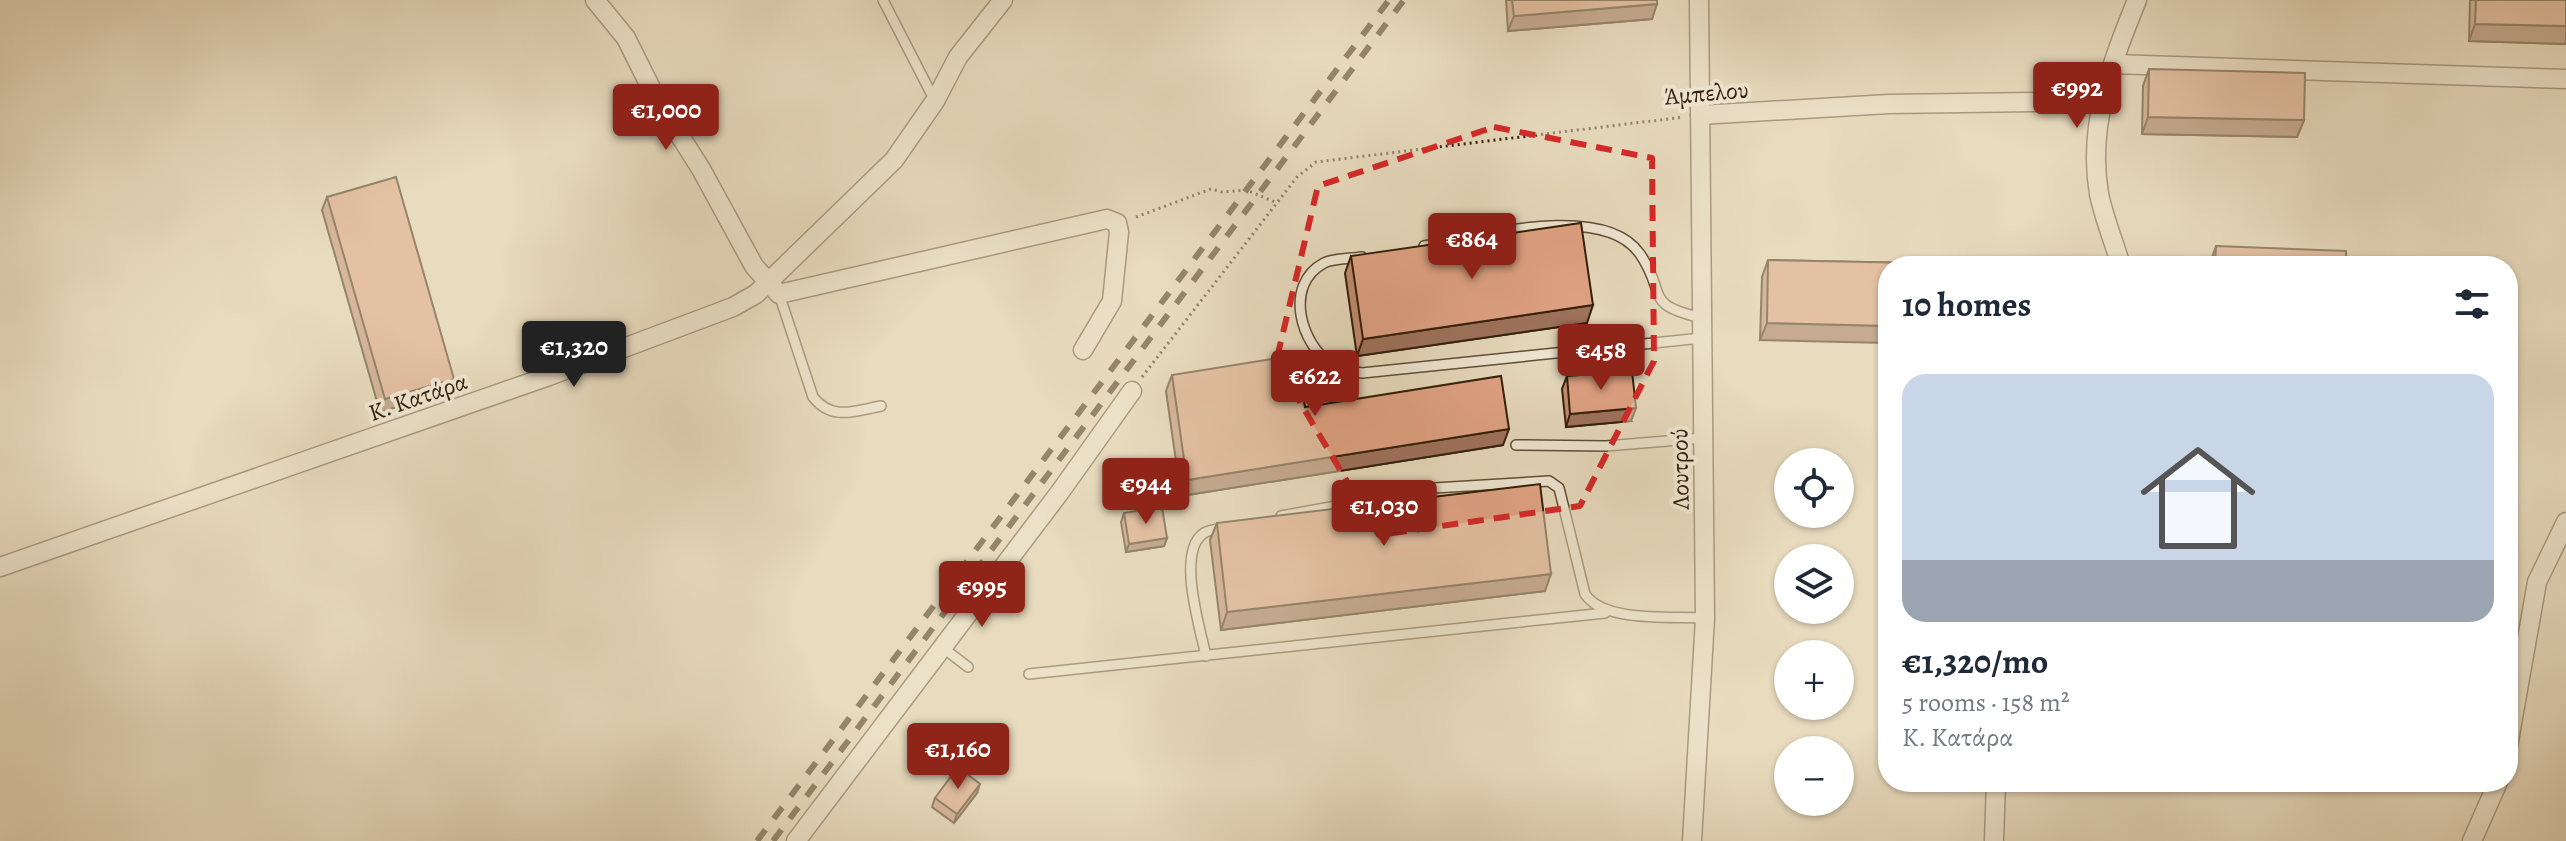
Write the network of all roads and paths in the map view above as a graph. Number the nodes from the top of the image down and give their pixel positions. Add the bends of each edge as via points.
1 (595, 0) edge
2 (883, 0) edge
3 (1003, 0) edge
4 (1699, 0) edge
5 (2137, 0) edge
6 (2113, 64) junction
7 (2566, 79) edge
8 (935, 101) junction
9 (2101, 101) junction
10 (1700, 115) junction
11 (1277, 203) junction
12 (1117, 223) junction
13 (1413, 248) edge
14 (1369, 255) edge
15 (2118, 256) edge
16 (773, 289) junction
17 (1702, 318) junction
18 (1702, 338) junction
19 (1083, 350) dead end
20 (1132, 391) joint
21 (881, 406) dead end
22 (1703, 438) junction
23 (1516, 445) dead end
24 (1266, 520) edge
25 (2566, 522) edge
26 (1232, 526) edge
27 (0, 567) edge
28 (1608, 612) junction
29 (1705, 618) junction
30 (942, 647) junction
31 (1206, 656) junction
32 (968, 667) dead end
33 (1029, 674) dead end
34 (2518, 689) edge
35 (1996, 792) edge
36 (2494, 792) edge
37 (796, 841) edge
38 (1692, 841) edge
39 (1994, 841) edge
40 (2472, 841) edge

1 - 16 street via 638,57 656,98
2 - 8 lane
3 - 8 street, Κ. Κατάρα via 958,57
4 - 10 street, Λουτρού
5 - 6 street
6 - 7 street
6 - 9 street
8 - 16 street, Κ. Κατάρα via 894,160
9 - 10 street, Άμπελου via 1889,104
9 - 15 street via 2100,195
10 - 11 path, Άμπελου via 1316,162
10 - 17 street, Λουτρού
11 - 12 path via 1246,190 1202,190
11 - 20 path
12 - 16 street via 1096,218
12 - 19 street via 1112,301
13 - 17 lane via 1547,225 1622,236 1640,254 1659,301 1669,310
14 - 18 lane via 1325,263 1311,274 1302,294 1305,338 1333,366 1362,373
16 - 21 lane via 813,397 822,408 836,414
16 - 27 street, Κ. Κατάρα via 549,376
17 - 18 street, Λουτρού
18 - 22 street, Λουτρού
20 - 30 street
22 - 23 lane via 1606,446
22 - 29 street, Λουτρού
24 - 28 lane via 1434,488 1549,481 1559,488 1585,594 1592,605
25 - 34 street via 2537,582
26 - 31 lane via 1204,533 1191,551 1191,580
28 - 29 lane
28 - 31 lane
29 - 38 street, Λουτρού
30 - 32 lane
30 - 37 street
31 - 33 lane
35 - 39 street
36 - 40 street

